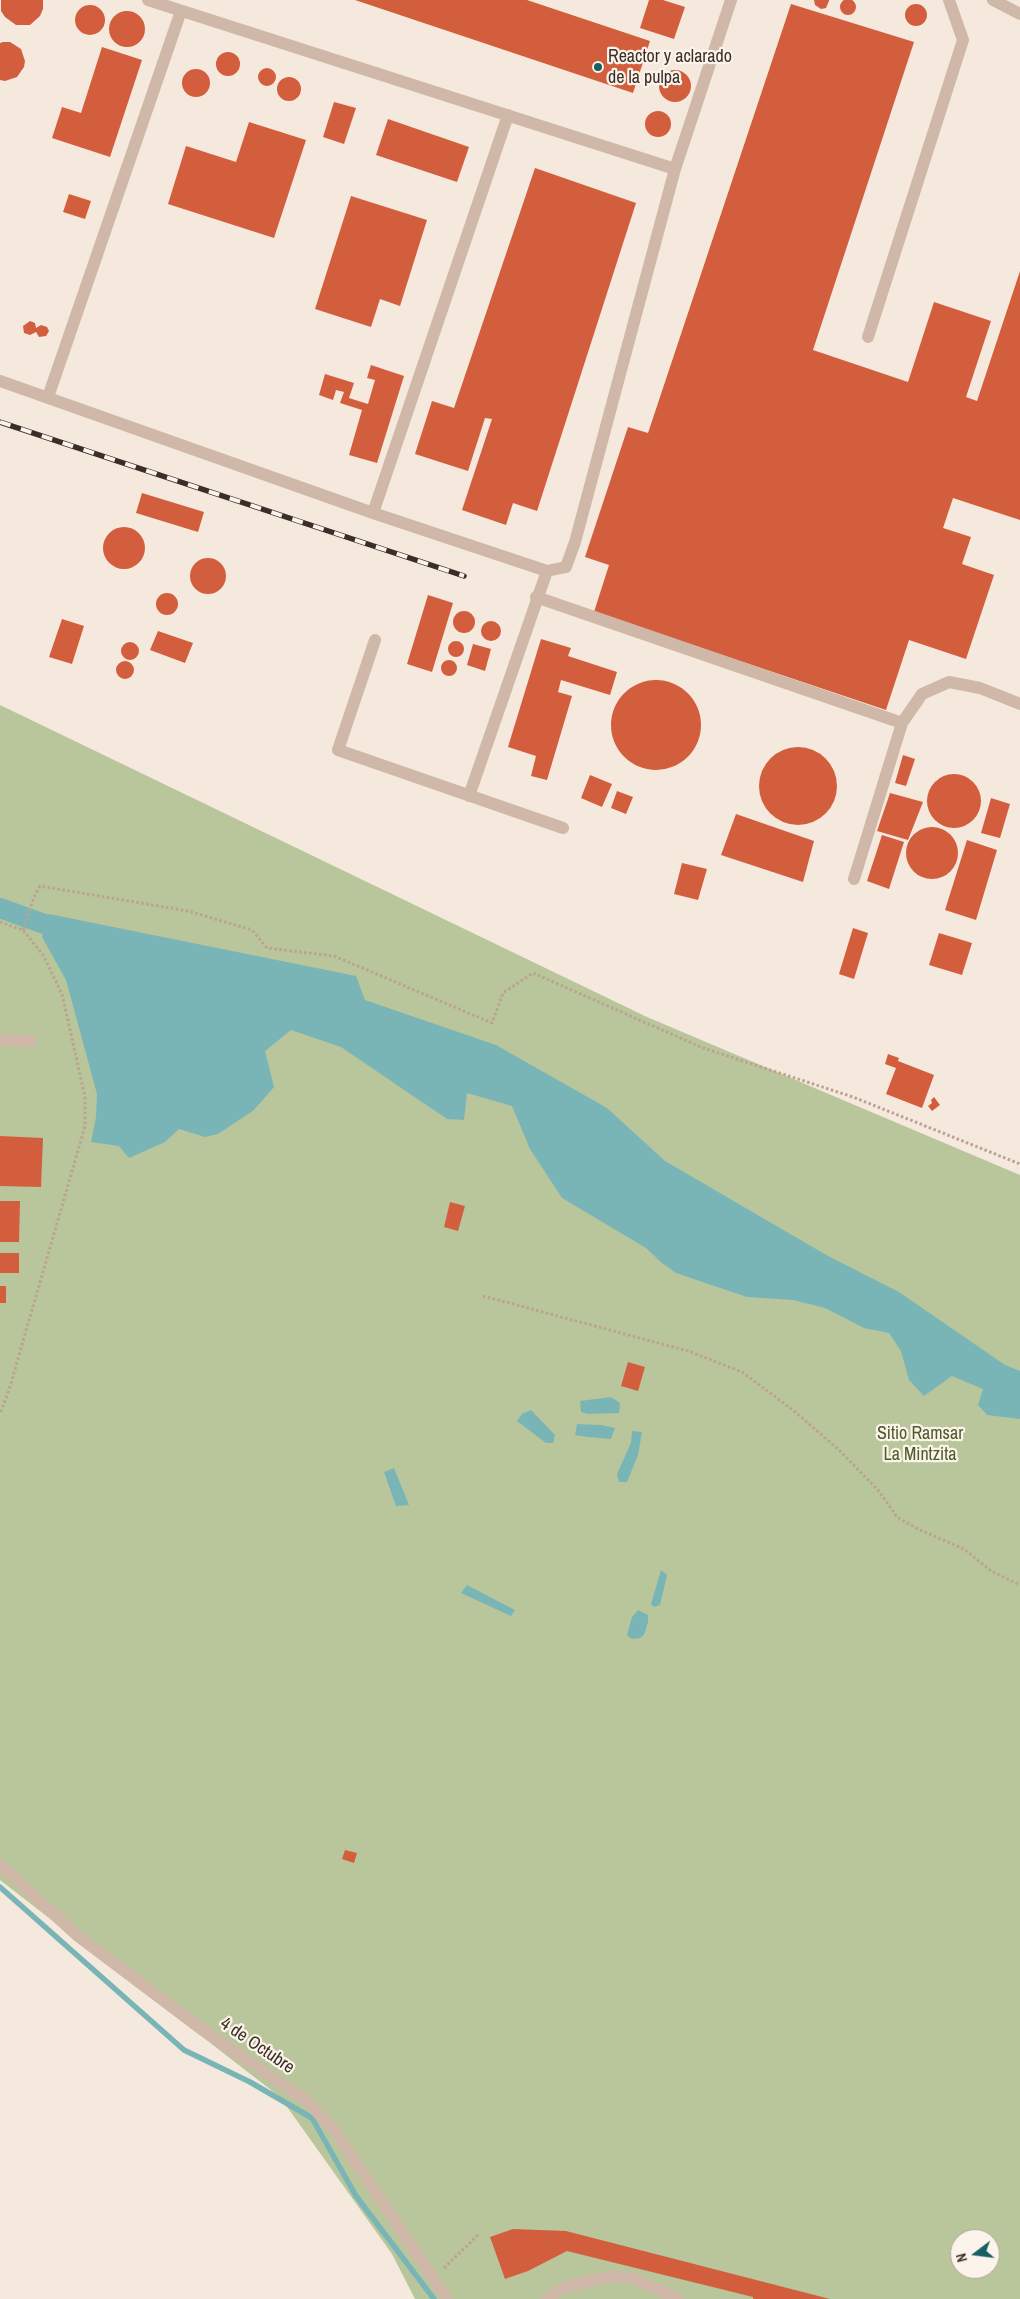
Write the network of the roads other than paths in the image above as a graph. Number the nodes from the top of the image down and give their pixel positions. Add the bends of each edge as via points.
1 (148, 0) edge
2 (949, 0) edge
3 (993, 0) edge
4 (728, 1) edge
5 (181, 11) junction
6 (1020, 14) edge
7 (508, 115) junction
8 (675, 169) junction
9 (868, 338) dead end
10 (0, 381) edge
11 (48, 397) junction
12 (373, 513) junction
13 (547, 571) junction
14 (536, 597) junction
15 (375, 640) dead end
16 (1020, 704) edge
17 (902, 723) junction
18 (469, 796) junction
19 (563, 828) dead end
20 (854, 879) dead end
21 (0, 1040) edge
22 (31, 1041) dead end
23 (0, 1865) edge
24 (447, 2299) edge
25 (546, 2299) edge
26 (678, 2299) edge

1 - 5 street
2 - 9 street via 963,40
3 - 6 street
4 - 8 street
5 - 7 street
5 - 11 street
7 - 8 street
7 - 12 street
8 - 13 street via 574,542 566,566
10 - 11 street
11 - 12 street
12 - 13 street
13 - 14 street
14 - 17 street
14 - 18 street
15 - 18 street via 338,750
16 - 17 street via 980,688 949,682 922,694
17 - 20 street
18 - 19 street
21 - 22 street
23 - 24 street, 4 de Octubre via 78,1936 200,2028 307,2101 334,2130
25 - 26 street via 564,2287 631,2277

